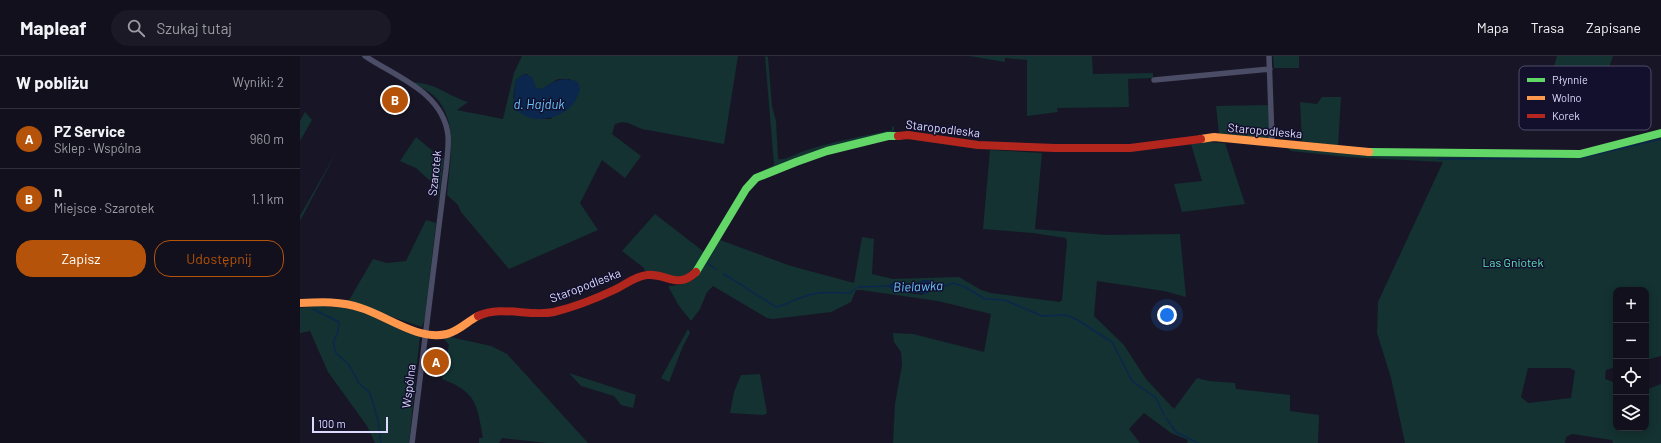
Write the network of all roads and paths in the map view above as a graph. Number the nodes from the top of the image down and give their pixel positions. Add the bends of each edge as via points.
1 (364, 56) edge
2 (1269, 56) edge
3 (1270, 69) junction
4 (1154, 80) dead end
5 (1661, 133) edge
6 (1272, 141) junction
7 (300, 303) edge
8 (426, 333) junction
9 (412, 443) edge

1 - 8 street, Szarotek via 428,96 438,108 448,136
2 - 3 street
3 - 4 street
3 - 6 street
5 - 6 street, Staropodleska via 1580,154 1374,154
6 - 8 street, Staropodleska via 1214,137 1130,148 1055,148 978,145 908,135 888,136 821,153 756,178 746,189 699,269 688,279 673,282 644,275 616,289 553,311 489,312 476,316 452,333
7 - 8 street, Staropodleska via 351,305
8 - 9 street, Wspólna

